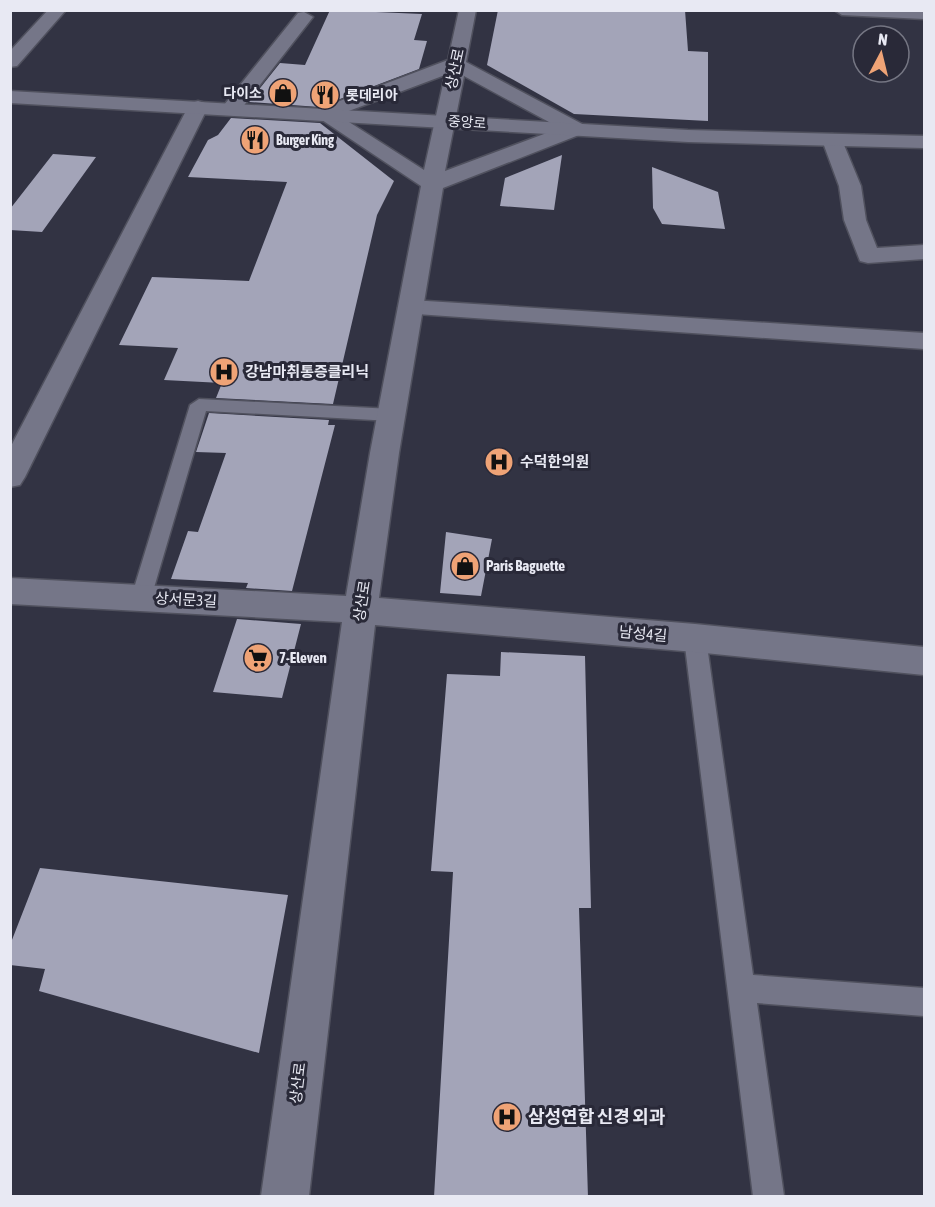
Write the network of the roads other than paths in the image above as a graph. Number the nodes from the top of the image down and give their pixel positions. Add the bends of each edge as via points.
1 (58, 10) edge
2 (468, 10) edge
3 (842, 10) edge
4 (924, 14) edge
5 (304, 16) dead end
6 (10, 62) edge
7 (456, 64) junction
8 (10, 97) edge
9 (198, 107) junction
10 (231, 109) junction
11 (323, 114) junction
12 (444, 120) junction
13 (577, 129) junction
14 (832, 140) junction
15 (924, 142) edge
16 (432, 184) junction
17 (924, 252) edge
18 (411, 308) junction
19 (924, 341) edge
20 (392, 415) junction
21 (10, 477) edge
22 (10, 591) edge
23 (141, 598) junction
24 (361, 610) junction
25 (695, 638) junction
26 (924, 661) edge
27 (740, 988) junction
28 (924, 1002) edge
29 (285, 1197) edge
30 (769, 1197) edge

1 - 6 street
2 - 7 street, 상산로
3 - 4 street
5 - 10 street
7 - 11 street
7 - 12 street, 상산로
7 - 13 street
8 - 9 street, 중앙로
9 - 10 street, 중앙로
9 - 21 street
10 - 11 street, 중앙로
11 - 12 street, 중앙로
11 - 16 street
12 - 13 street, 중앙로
12 - 16 street, 상산로
13 - 14 street, 중앙로
13 - 16 street
14 - 15 street, 중앙로
14 - 17 street via 850,186 855,220 868,256
16 - 18 street, 상산로
18 - 19 street
18 - 20 street, 상산로
20 - 23 lane via 199,405
20 - 24 street, 상산로
22 - 23 street, 상서문3길
23 - 24 street, 상서문3길
24 - 25 street, 남성4길
24 - 29 street, 상산로 via 318,917
25 - 26 street, 남성4길
25 - 27 lane
27 - 28 lane
27 - 30 lane

